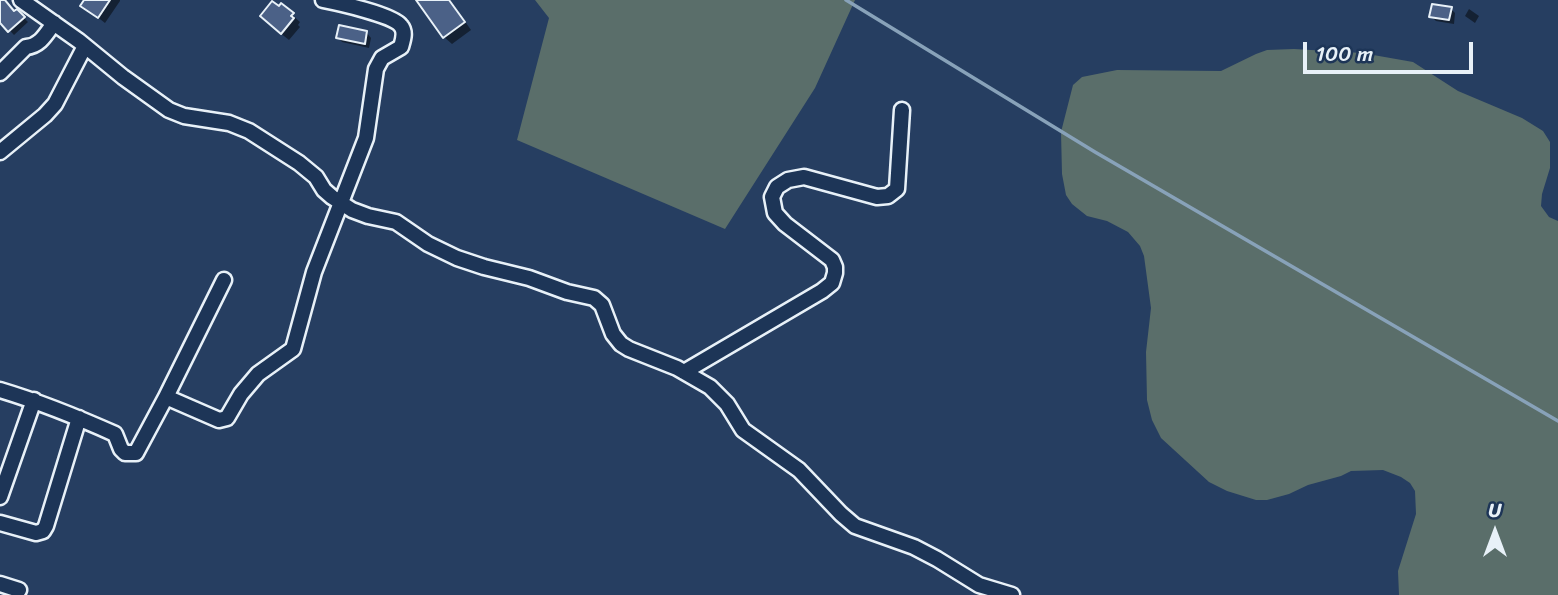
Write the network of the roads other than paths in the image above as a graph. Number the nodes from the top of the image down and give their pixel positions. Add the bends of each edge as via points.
1 (21, 0) edge
2 (323, 0) edge
3 (54, 23) junction
4 (85, 46) junction
5 (0, 73) edge
6 (902, 110) dead end
7 (0, 152) edge
8 (341, 204) junction
9 (224, 280) dead end
10 (684, 372) junction
11 (0, 390) edge
12 (166, 397) junction
13 (34, 400) junction
14 (79, 418) junction
15 (0, 497) edge
16 (0, 523) edge
17 (0, 584) edge
18 (19, 590) dead end
19 (1012, 595) edge

1 - 3 street
2 - 8 street via 392,18 403,28 404,37 401,47 383,58 376,69 366,138
3 - 4 street
3 - 5 street via 41,40 26,47
4 - 7 street via 55,104
4 - 8 street via 174,113 236,125 256,135 299,163
6 - 10 street via 897,189 877,197 804,177 788,180 772,197 775,213 785,224 832,260 832,283
8 - 10 street via 396,222 457,258 594,298 621,344
8 - 12 street via 314,272 293,349 258,374 226,418 219,420
9 - 12 street
10 - 19 street via 710,387 743,430 799,470 855,526 914,547 979,585
11 - 13 street
12 - 14 street via 136,453 125,453 115,434
13 - 14 street
13 - 15 street
14 - 16 street via 43,531
17 - 18 street

